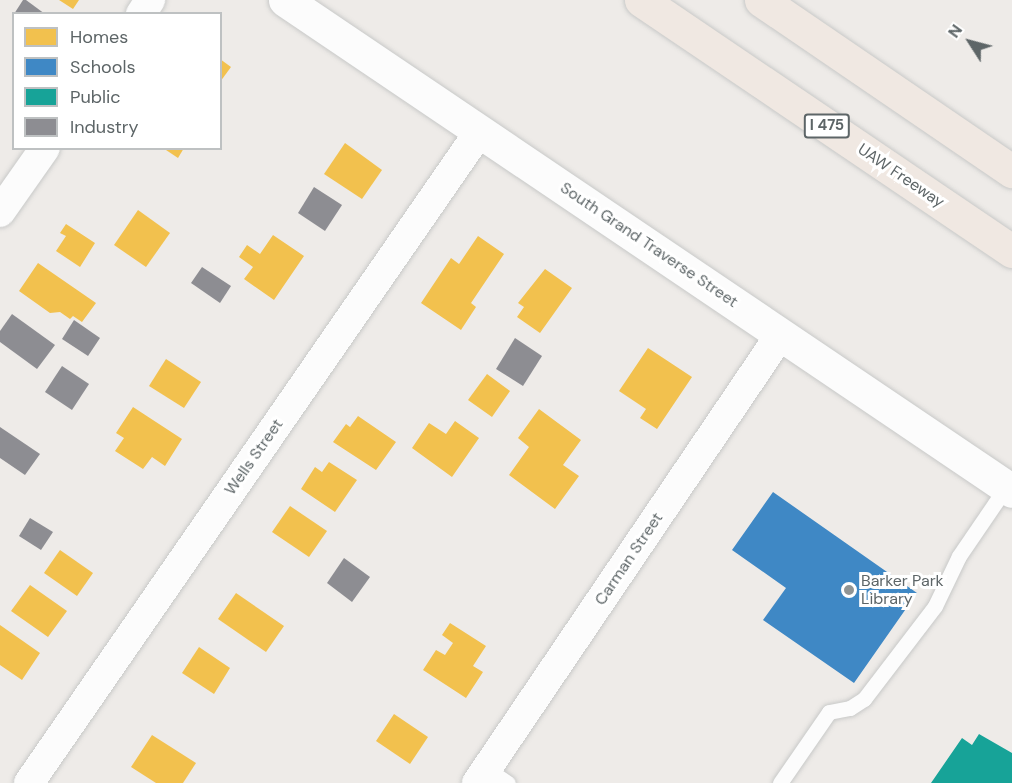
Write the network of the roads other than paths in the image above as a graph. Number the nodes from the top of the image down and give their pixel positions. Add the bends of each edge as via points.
1 (285, 0) edge
2 (641, 0) edge
3 (761, 0) edge
4 (480, 131) junction
5 (44, 150) edge
6 (1012, 171) edge
7 (0, 212) edge
8 (1012, 251) edge
9 (781, 334) junction
10 (1009, 489) edge
11 (490, 778) edge
12 (29, 783) edge
13 (780, 783) edge

1 - 4 main road, South Grand Traverse Street
2 - 8 highway, UAW Freeway / I 475
3 - 6 highway
4 - 9 main road, South Grand Traverse Street
4 - 12 street, Wells Street
5 - 7 street
9 - 10 main road, South Grand Traverse Street
9 - 11 street, Carman Street
10 - 13 lane via 959,556 935,606 864,699 850,708 829,712

